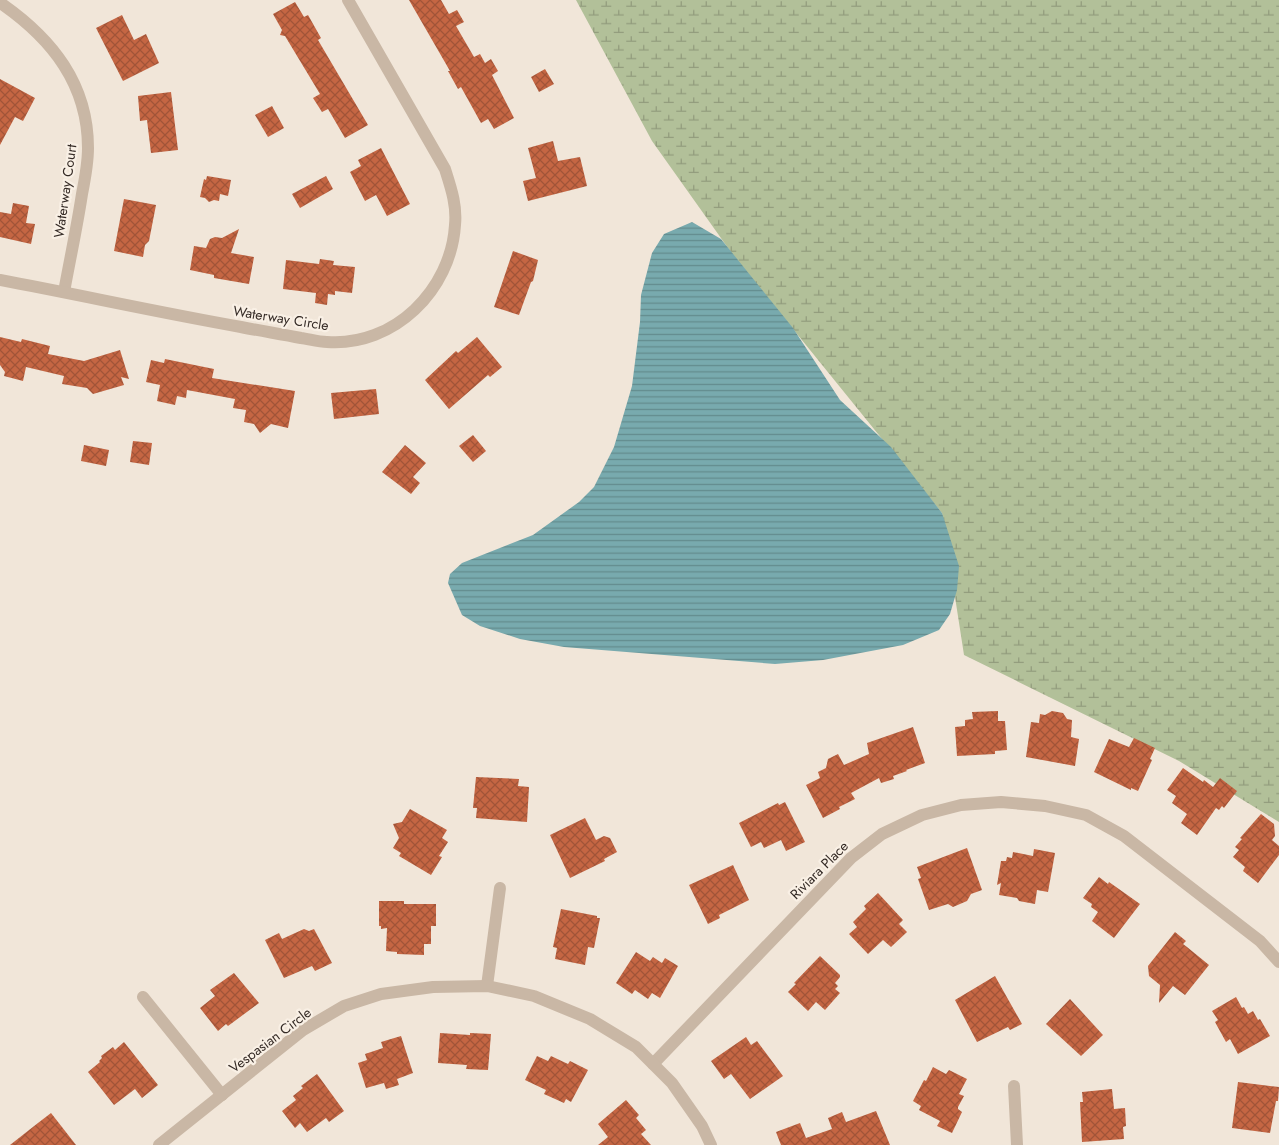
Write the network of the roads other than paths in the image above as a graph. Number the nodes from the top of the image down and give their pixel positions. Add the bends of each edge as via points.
1 (348, 0) edge
2 (2, 4) dead end
3 (0, 280) edge
4 (64, 292) junction
5 (500, 888) dead end
6 (1279, 962) edge
7 (487, 986) junction
8 (143, 997) dead end
9 (653, 1064) junction
10 (1014, 1086) dead end
11 (222, 1095) junction
12 (159, 1145) edge
13 (711, 1145) edge
14 (1017, 1145) edge

1 - 4 street, Waterway Circle via 441,162 453,194 456,224 447,264 440,279 416,310 379,333 362,339 327,342
2 - 4 street, Waterway Court via 38,33 58,55 74,80 83,109 87,165
3 - 4 street, Waterway Circle
5 - 7 street
6 - 9 street, Riviara Place via 1260,941 1124,836 1086,815 1045,806 1001,802 961,806 922,814 882,834 851,858
7 - 9 street, Vespasian Circle via 534,996 590,1019 636,1047
7 - 11 street, Vespasian Circle via 433,987 381,994 344,1006 303,1030
8 - 11 street
9 - 13 street, Vespasian Circle via 677,1090
10 - 14 street
11 - 12 street, Vespasian Circle

